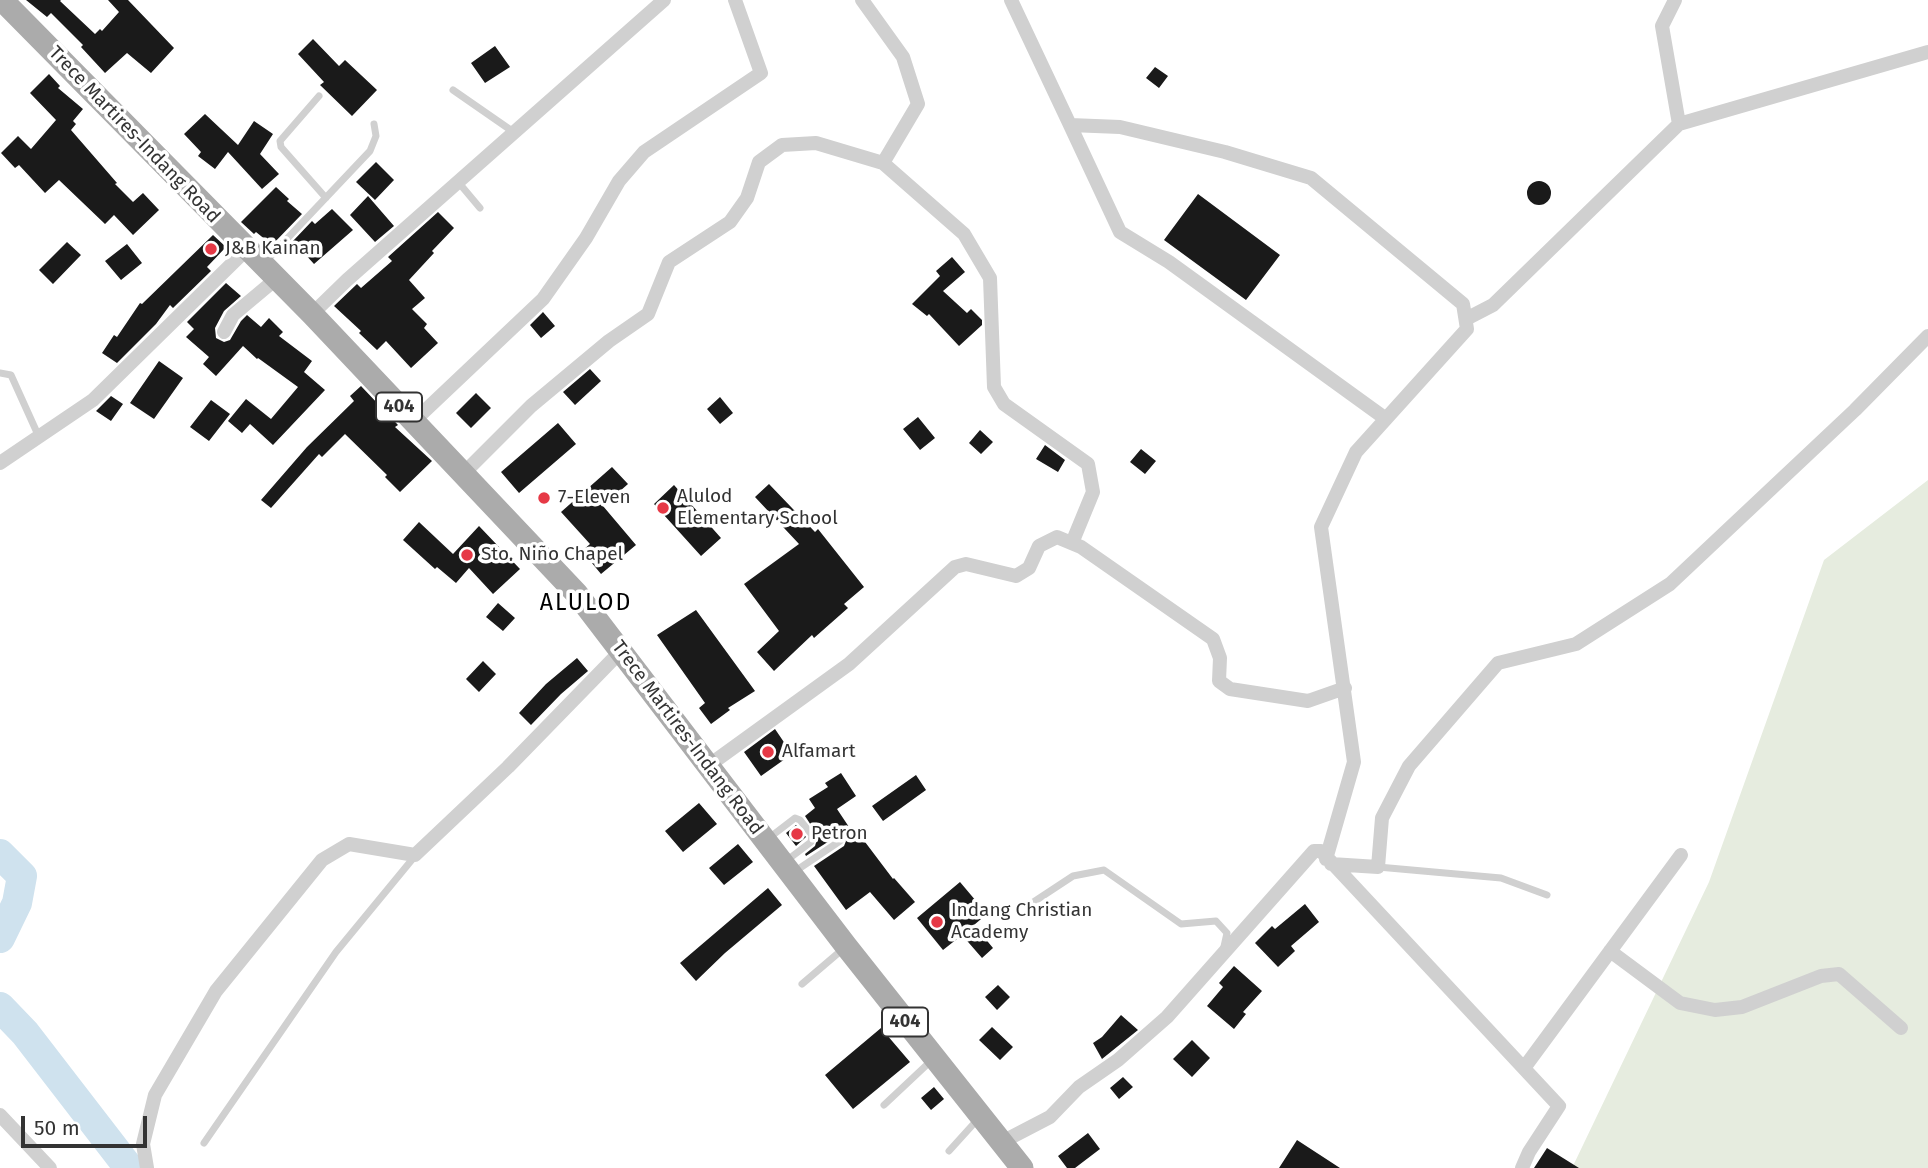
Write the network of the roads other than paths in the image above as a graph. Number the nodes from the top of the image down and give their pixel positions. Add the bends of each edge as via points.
1 (2, 0) edge
2 (663, 0) edge
3 (735, 0) edge
4 (862, 0) edge
5 (1011, 0) edge
6 (1675, 0) edge
7 (1928, 52) edge
8 (453, 90) dead end
9 (319, 96) dead end
10 (374, 124) dead end
11 (1679, 124) junction
12 (1070, 125) junction
13 (515, 133) junction
14 (883, 163) junction
15 (459, 183) junction
16 (326, 198) junction
17 (480, 208) dead end
18 (262, 265) junction
19 (312, 314) junction
20 (1466, 319) junction
21 (224, 332) dead end
22 (1928, 336) edge
23 (0, 373) edge
24 (1386, 419) junction
25 (413, 422) junction
26 (39, 437) junction
27 (0, 463) edge
28 (463, 474) junction
29 (1072, 543) junction
30 (621, 651) junction
31 (1345, 688) junction
32 (708, 766) junction
33 (766, 841) junction
34 (840, 841) dead end
35 (415, 855) junction
36 (1681, 855) dead end
37 (1329, 861) junction
38 (1378, 867) junction
39 (787, 869) junction
40 (1547, 895) dead end
41 (1032, 903) dead end
42 (846, 946) junction
43 (1610, 951) junction
44 (1222, 955) junction
45 (802, 984) dead end
46 (1901, 1027) dead end
47 (934, 1058) junction
48 (1524, 1068) junction
49 (884, 1105) dead end
50 (0, 1115) edge
51 (980, 1116) junction
52 (205, 1143) dead end
53 (1000, 1143) junction
54 (948, 1151) dead end
55 (1016, 1166) edge
56 (50, 1168) edge
57 (147, 1168) edge
58 (1522, 1168) edge

1 - 18 main road, Trece Martires-Indang Road / 404
2 - 13 street
3 - 25 street via 761,72 644,152 619,181 543,299
4 - 14 street via 903,57 918,104
5 - 12 street
6 - 11 street via 1662,26
7 - 11 street
8 - 13 lane
9 - 16 lane via 280,141
10 - 16 lane via 376,136 370,151
11 - 20 street via 1493,305
12 - 20 street via 1120,127 1311,178 1463,304
12 - 24 street via 1120,232 1169,262
13 - 15 street
14 - 28 street via 816,143 782,145 759,162 747,198 730,222 669,262 648,314 531,406
14 - 29 street via 964,234 990,278 994,387 1004,404 1088,464 1093,492
15 - 17 lane
15 - 19 street
16 - 18 lane
18 - 19 main road, Trece Martires-Indang Road / 404
18 - 21 street
18 - 26 street via 93,400
19 - 25 main road, Trece Martires-Indang Road / 404
20 - 24 street via 1467,329
22 - 38 street via 1670,584 1576,644 1498,663 1409,766 1381,818
23 - 26 lane via 11,375
24 - 31 street via 1356,452 1321,527
25 - 28 main road, Trece Martires-Indang Road / 404
26 - 27 street
28 - 30 main road, Trece Martires-Indang Road / 404 via 577,594
29 - 31 street via 1213,639 1220,658 1219,681 1230,689 1308,701
29 - 32 street via 1057,537 1039,546 1029,568 1016,576 966,565 955,568 849,664
30 - 32 main road, Trece Martires-Indang Road / 404
30 - 35 street
31 - 37 street via 1354,762
32 - 33 main road, Trece Martires-Indang Road / 404
33 - 39 main road, Trece Martires-Indang Road / 404
33 - 39 lane via 795,818 813,835
34 - 39 lane
35 - 52 lane via 336,952
35 - 57 street via 349,844 322,860 216,991 155,1095 143,1144
36 - 43 street
37 - 38 street
37 - 44 street via 1321,851 1314,851
37 - 48 street
38 - 40 lane via 1501,878
39 - 42 main road, Trece Martires-Indang Road / 404
41 - 44 lane via 1073,876 1104,870 1181,924 1216,921 1227,933
42 - 45 lane
42 - 47 main road, Trece Martires-Indang Road / 404
43 - 46 street via 1680,1003 1715,1010 1742,1007 1821,976 1839,974
43 - 48 street
44 - 53 street via 1167,1017 1118,1060 1079,1087 1050,1117
47 - 49 lane
47 - 51 main road, Trece Martires-Indang Road / 404
48 - 58 street via 1559,1106
50 - 56 street
51 - 53 main road, Trece Martires-Indang Road / 404
51 - 54 lane
53 - 55 main road, Trece Martires-Indang Road / 404

